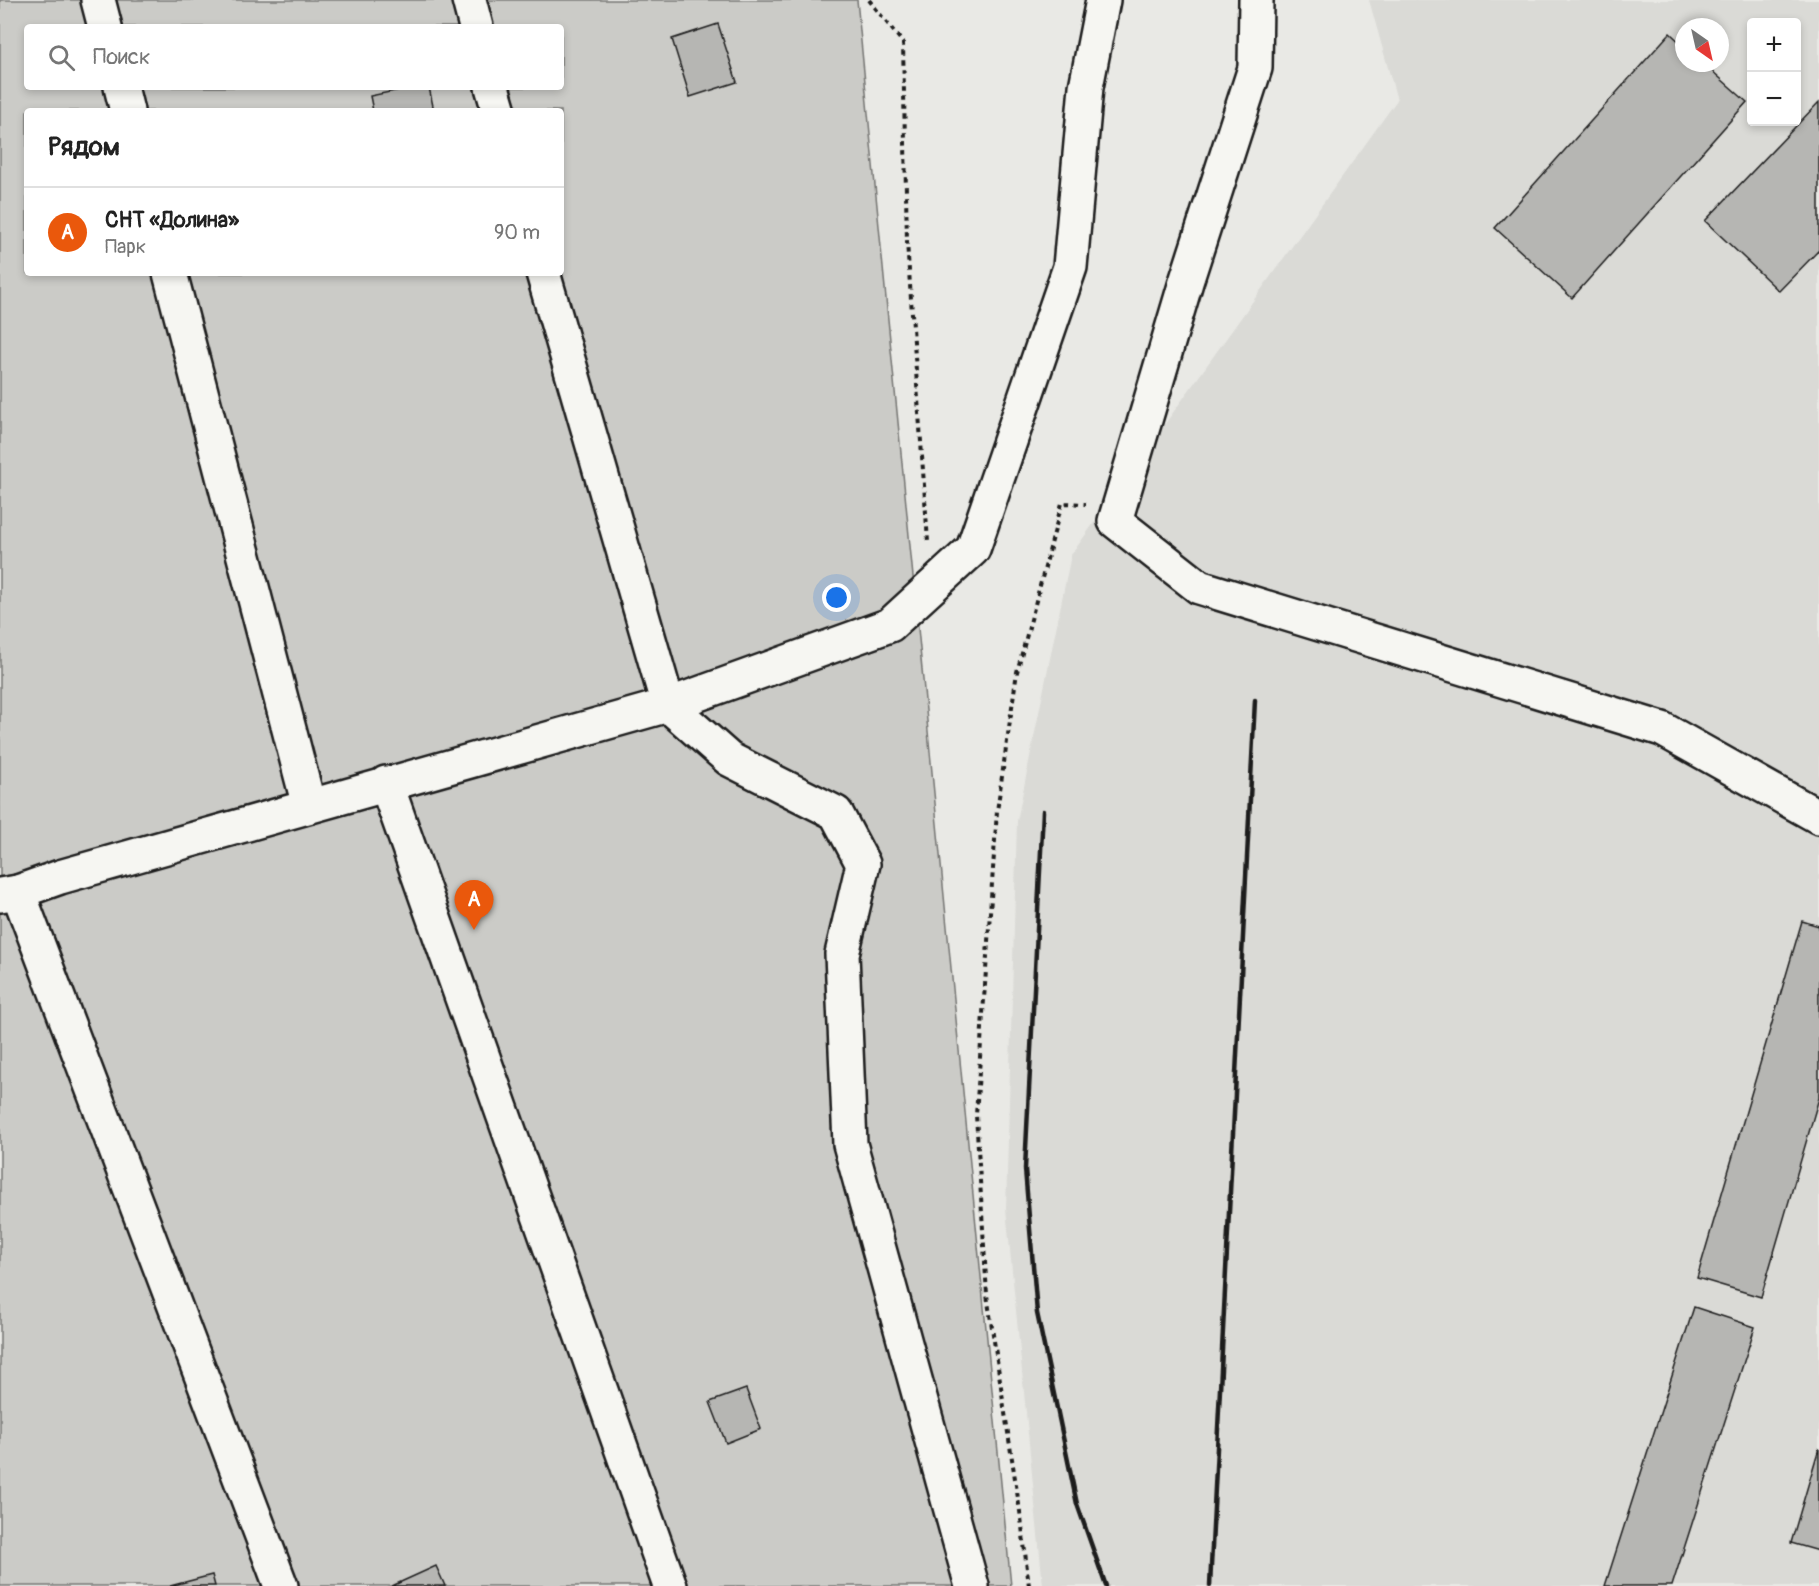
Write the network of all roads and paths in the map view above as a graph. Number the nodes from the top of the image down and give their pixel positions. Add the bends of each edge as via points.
1 (98, 0) edge
2 (469, 0) edge
3 (869, 0) edge
4 (1103, 0) edge
5 (1256, 0) edge
6 (104, 24) edge
7 (475, 24) edge
8 (122, 90) edge
9 (493, 90) edge
10 (126, 108) edge
11 (498, 108) edge
12 (171, 276) edge
13 (544, 276) edge
14 (1119, 506) junction
15 (931, 587) junction
16 (668, 705) junction
17 (386, 783) junction
18 (309, 806) junction
19 (1819, 817) edge
20 (9, 894) edge
21 (281, 1586) edge
22 (670, 1586) edge
23 (972, 1586) edge
24 (1029, 1586) edge

1 - 6 street
2 - 7 street
3 - 15 path via 903,43 907,242
4 - 15 street via 1086,87 1070,267 973,549
5 - 14 street via 1255,68
8 - 10 street
9 - 11 street
12 - 18 street
13 - 16 street
14 - 19 street via 1115,521 1199,587 1662,729
14 - 24 path via 1062,502 1017,672 997,811 976,1115 987,1295
15 - 16 street via 890,625
16 - 17 street
16 - 23 street via 729,759 836,813 863,864 842,954 850,1144
17 - 18 street
17 - 22 street
18 - 20 street
20 - 21 street

